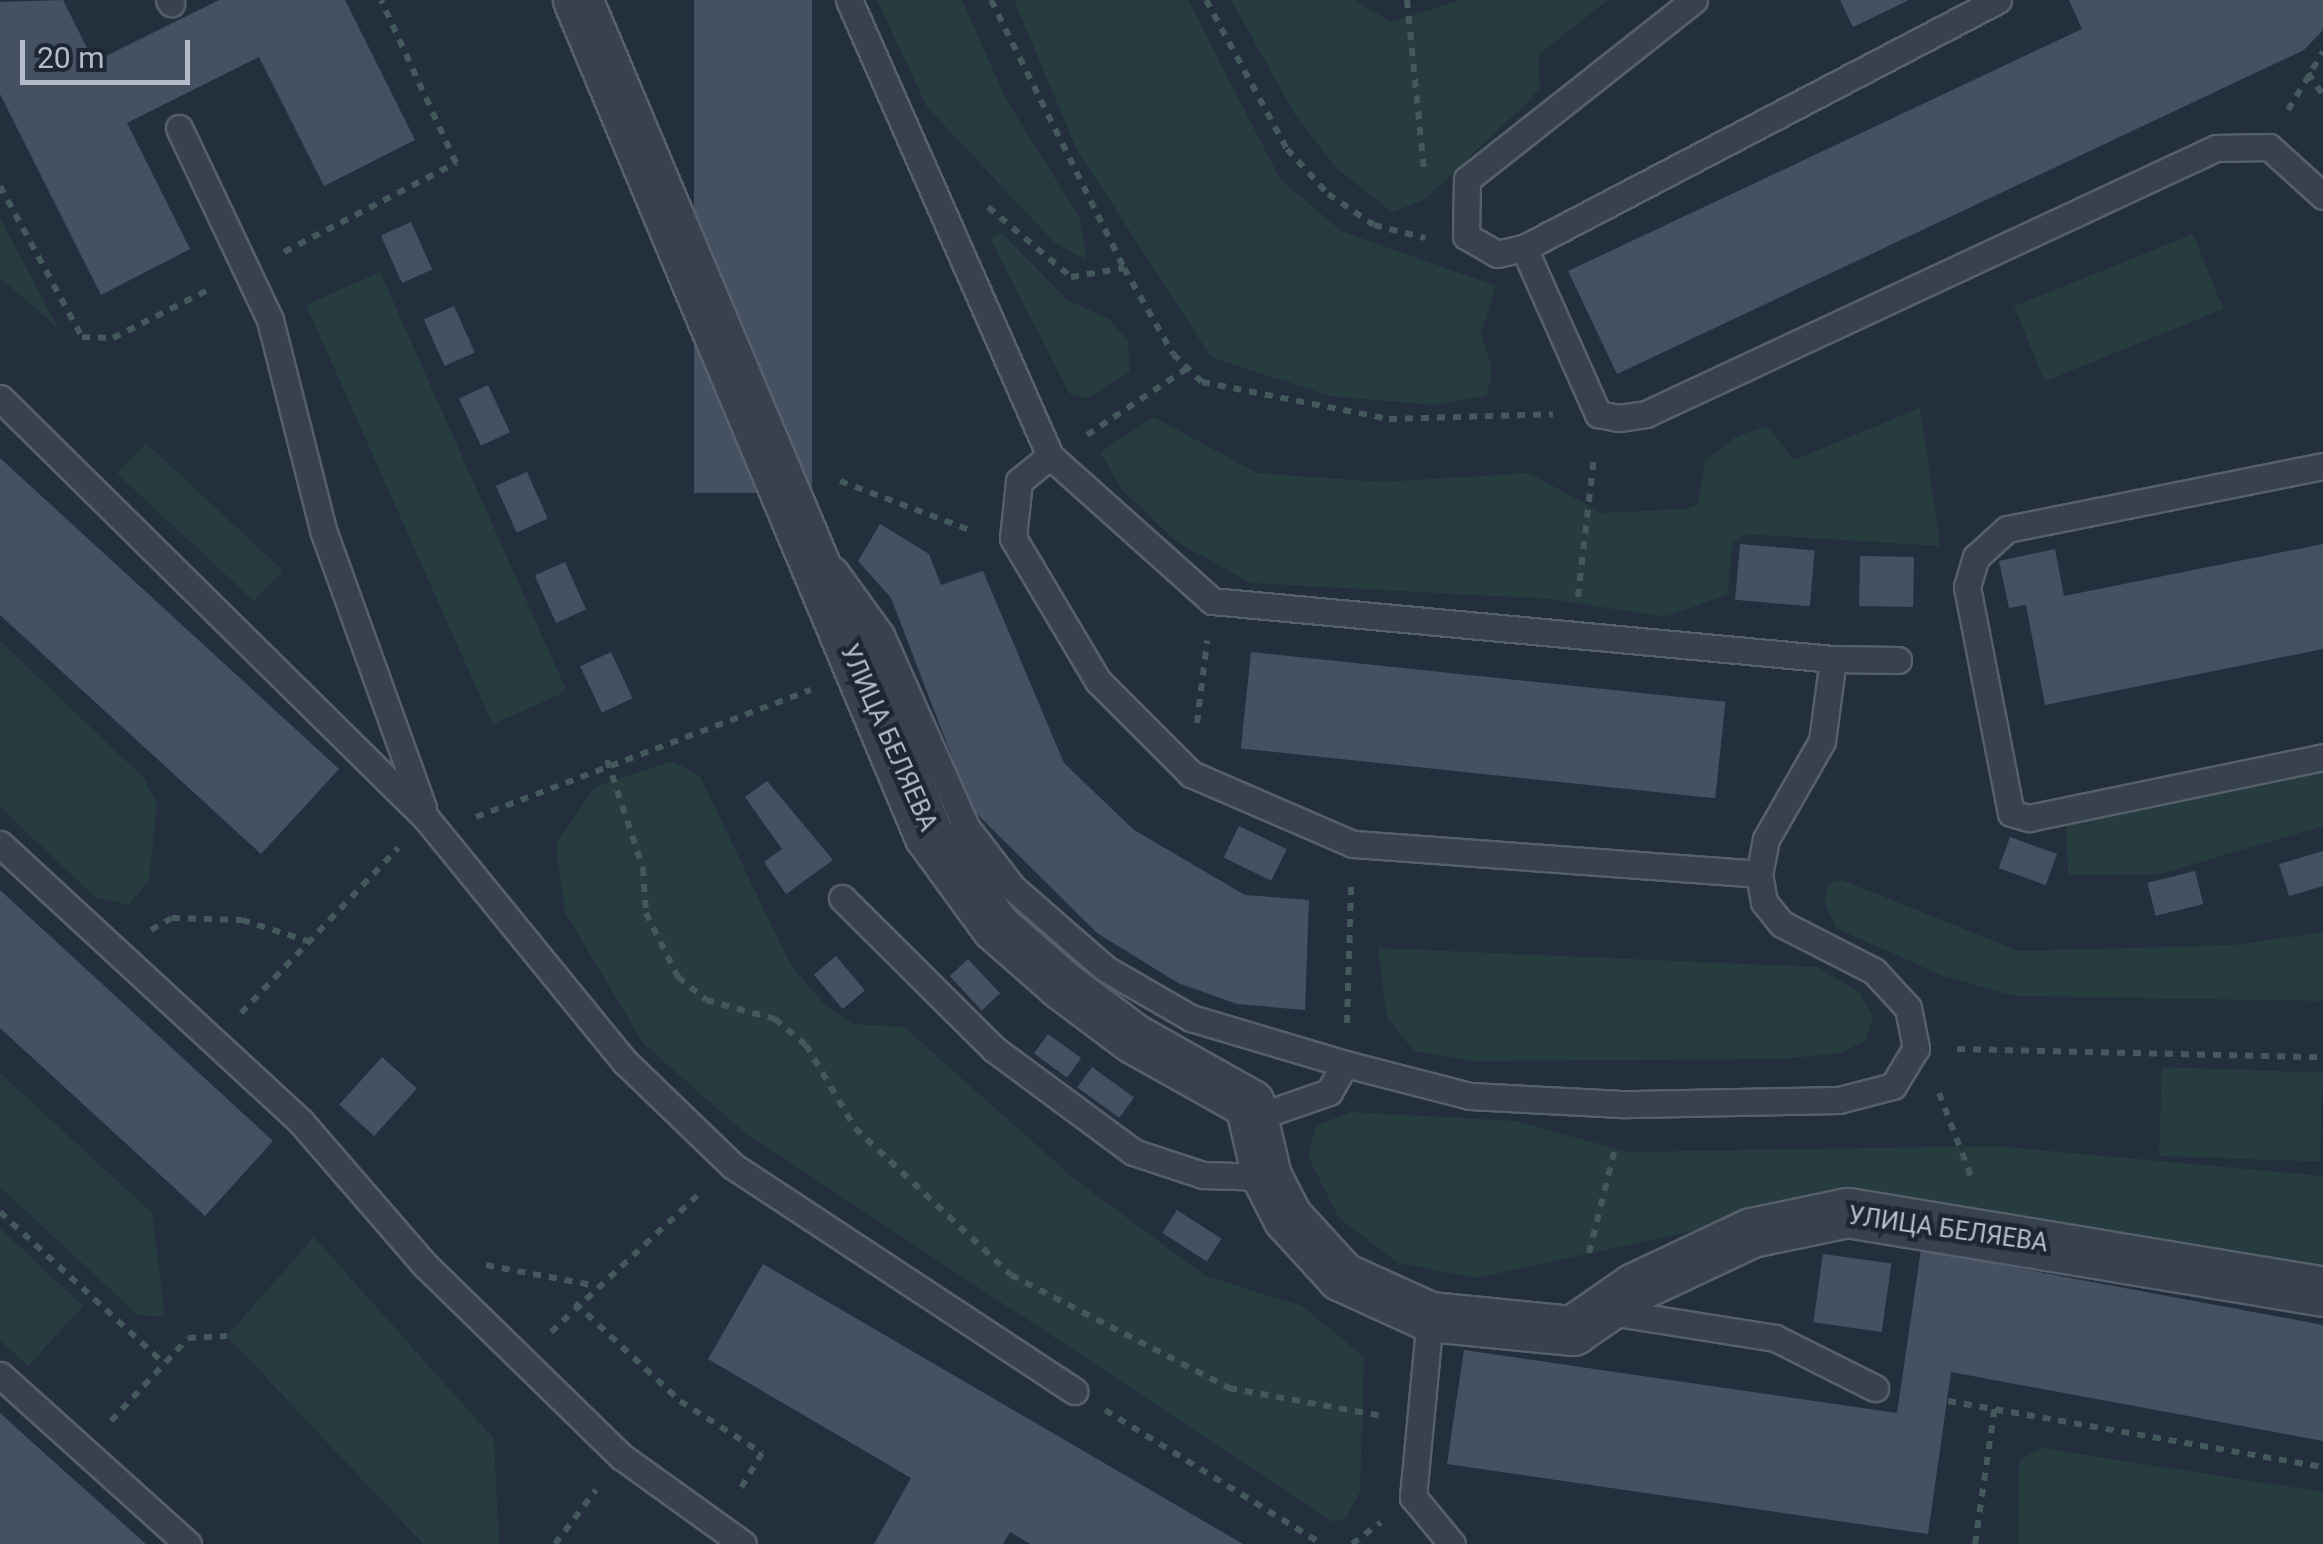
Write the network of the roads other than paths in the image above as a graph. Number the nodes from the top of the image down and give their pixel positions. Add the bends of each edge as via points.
1 (578, 0) edge
2 (849, 0) edge
3 (1694, 0) edge
4 (1998, 0) edge
5 (179, 128) dead end
6 (2323, 196) edge
7 (1524, 248) junction
8 (0, 398) edge
9 (1050, 456) junction
10 (2323, 466) edge
11 (809, 553) junction
12 (1834, 659) junction
13 (1898, 660) dead end
14 (2323, 757) edge
15 (433, 825) junction
16 (0, 844) edge
17 (1759, 874) junction
18 (842, 898) dead end
19 (1345, 1064) junction
20 (1260, 1116) junction
21 (1267, 1177) junction
22 (2323, 1292) edge
23 (1604, 1311) junction
24 (1430, 1317) junction
25 (0, 1374) edge
26 (1875, 1388) dead end
27 (1074, 1391) road end
28 (188, 1544) edge
29 (743, 1544) edge
30 (1452, 1544) edge

1 - 11 street, УЛИЦА БЕЛЯЕВА
2 - 9 lane
3 - 7 lane via 1467,179 1466,236 1497,254
4 - 7 lane
5 - 15 lane via 270,320 323,530
6 - 7 lane via 2269,147 2216,148 1646,414 1598,414
8 - 15 lane
9 - 12 lane via 1212,600
9 - 17 lane via 1018,481 1012,538 1121,707 1191,774 1242,802 1352,844
10 - 14 lane via 2007,529 1976,558 1967,587 2011,813 2029,818
11 - 19 lane via 840,574 881,635 966,827 1013,888 1106,970 1191,1018
11 - 20 street, УЛИЦА БЕЛЯЕВА via 929,835 996,926 1134,1039
12 - 13 lane
12 - 17 lane via 1822,742 1766,840
15 - 27 lane via 625,1062 733,1166
16 - 29 lane via 301,1122 425,1265 622,1457
17 - 19 lane via 1764,902 1782,924 1874,972 1908,1008 1916,1048 1901,1078 1872,1097 1621,1104 1470,1096
18 - 21 lane via 994,1049 1133,1152 1204,1175
19 - 20 lane via 1329,1092
20 - 21 street, УЛИЦА БЕЛЯЕВА
21 - 24 street, УЛИЦА БЕЛЯЕВА via 1288,1218 1342,1277
22 - 23 street, УЛИЦА БЕЛЯЕВА via 1848,1213 1752,1233
23 - 24 street, УЛИЦА БЕЛЯЕВА via 1573,1332
23 - 26 lane via 1775,1338
24 - 30 lane via 1414,1497
25 - 28 lane

